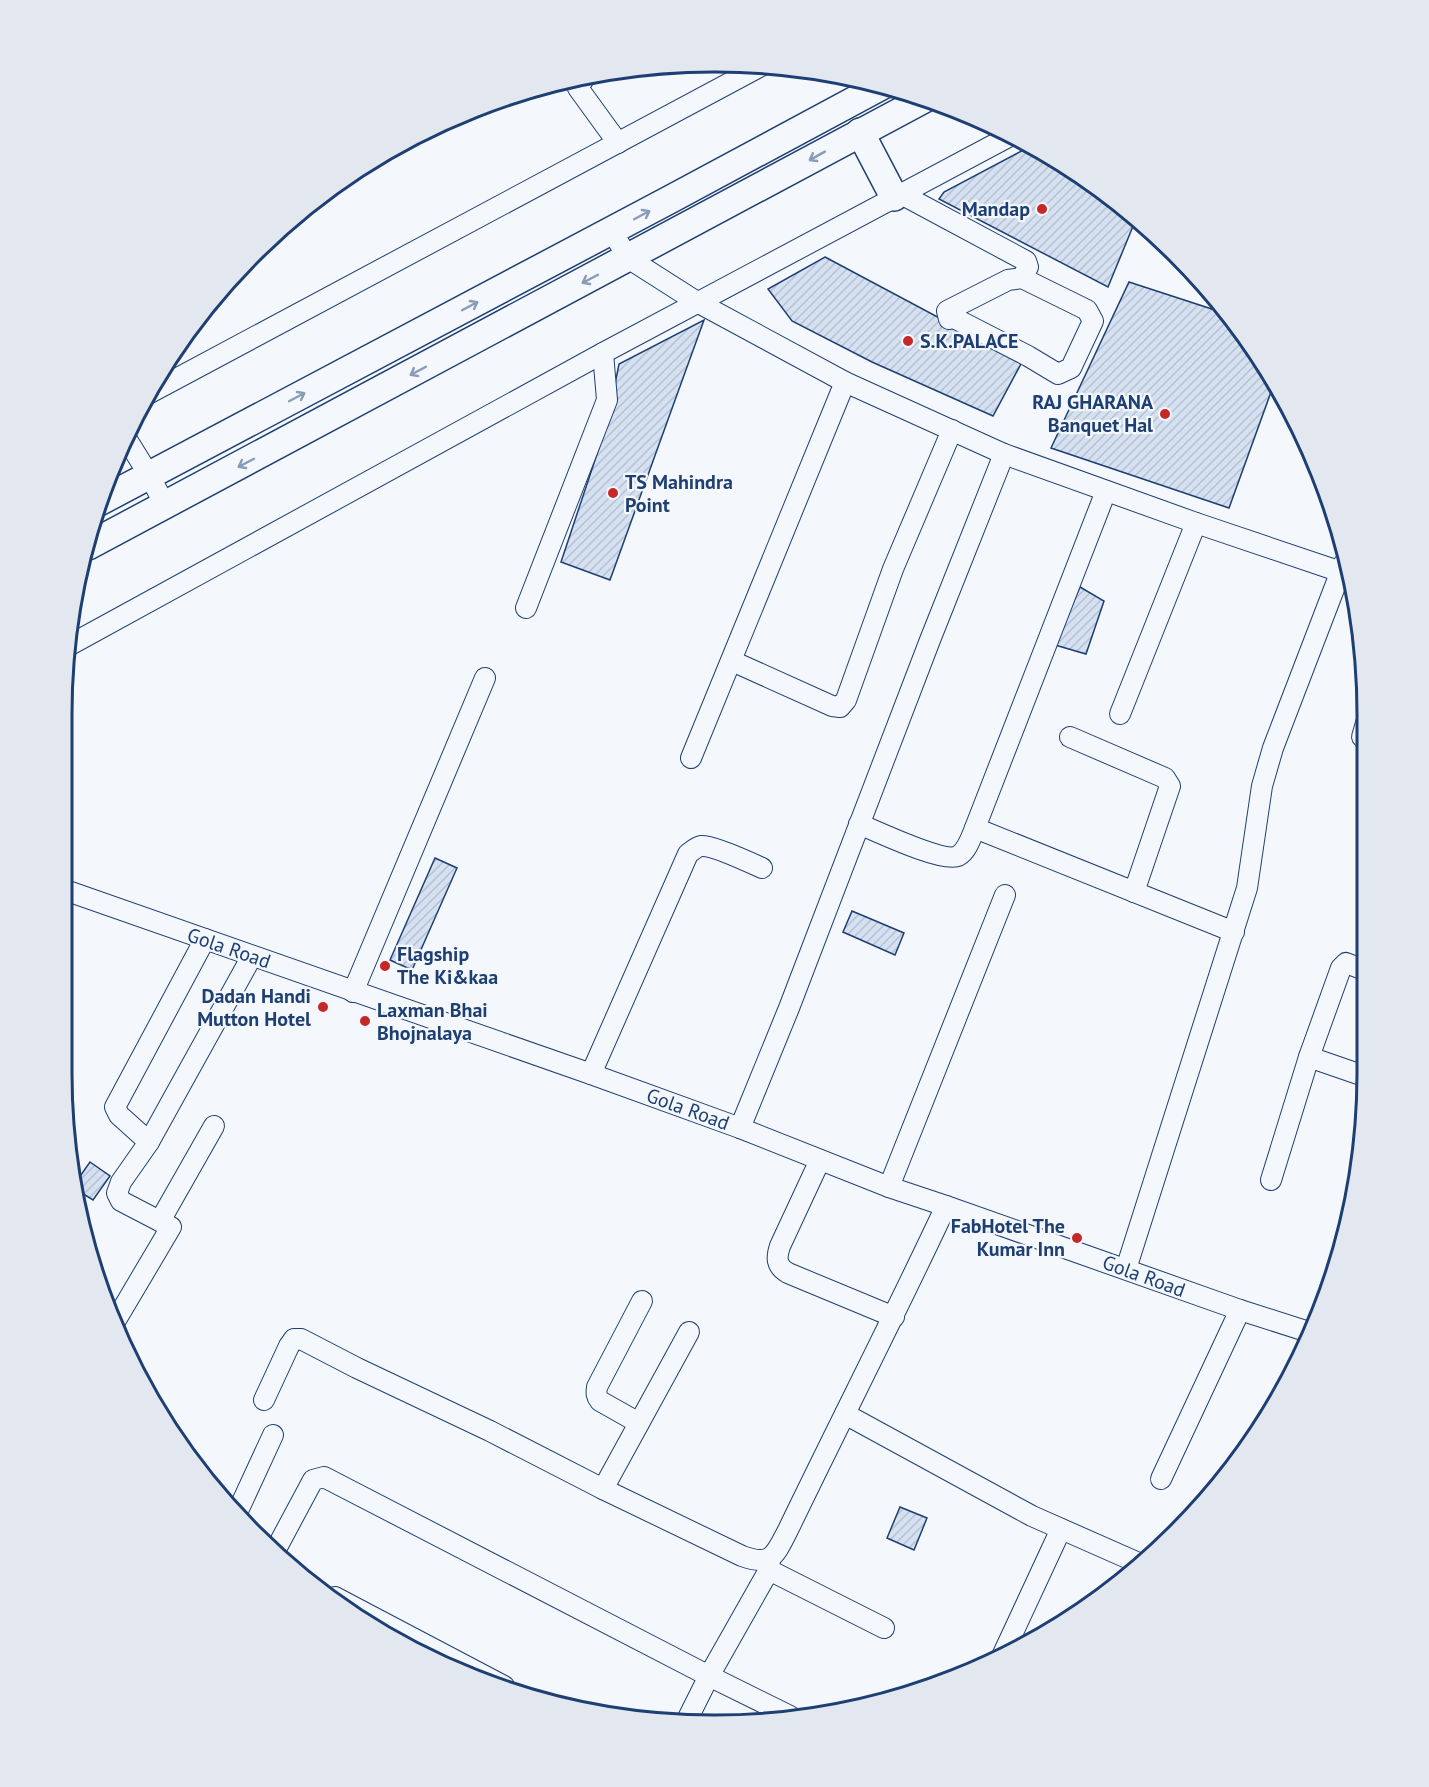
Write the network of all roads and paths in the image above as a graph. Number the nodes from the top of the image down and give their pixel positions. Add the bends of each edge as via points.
1 (749, 73) edge
2 (579, 86) edge
3 (871, 92) edge
4 (914, 104) edge
5 (860, 132) junction
6 (1003, 140) edge
7 (618, 143) junction
8 (898, 196) junction
9 (612, 231) junction
10 (628, 258) junction
11 (1022, 278) junction
12 (697, 302) junction
13 (603, 352) junction
14 (845, 382) junction
15 (163, 385) edge
16 (952, 430) junction
17 (131, 446) edge
18 (1004, 454) junction
19 (149, 475) junction
20 (1106, 491) junction
21 (111, 496) edge
22 (165, 506) junction
23 (1196, 523) junction
24 (96, 542) edge
25 (1340, 569) edge
26 (1342, 576) edge
27 (526, 608) dead end
28 (76, 642) edge
29 (732, 661) junction
30 (485, 678) dead end
31 (1120, 714) dead end
32 (1070, 736) dead end
33 (691, 758) dead end
34 (859, 824) junction
35 (975, 828) junction
36 (762, 868) dead end
37 (72, 892) edge
38 (1134, 892) junction
39 (1005, 895) dead end
40 (1234, 932) junction
41 (205, 939) junction
42 (252, 956) junction
43 (1357, 967) edge
44 (353, 992) junction
45 (1309, 1057) junction
46 (1357, 1071) edge
47 (591, 1074) junction
48 (214, 1126) dead end
49 (740, 1128) junction
50 (149, 1142) junction
51 (820, 1160) junction
52 (1271, 1180) dead end
53 (889, 1187) junction
54 (946, 1206) junction
55 (159, 1221) junction
56 (1126, 1269) junction
57 (642, 1301) dead end
58 (1240, 1310) junction
59 (119, 1314) edge
60 (894, 1317) junction
61 (1303, 1330) edge
62 (689, 1332) dead end
63 (264, 1400) dead end
64 (844, 1414) junction
65 (639, 1423) junction
66 (273, 1435) dead end
67 (1161, 1479) dead end
68 (603, 1490) junction
69 (240, 1506) edge
70 (1060, 1528) junction
71 (279, 1544) edge
72 (1133, 1560) edge
73 (770, 1564) junction
74 (382, 1622) edge
75 (884, 1628) dead end
76 (1009, 1644) edge
77 (450, 1658) edge
78 (709, 1676) junction
79 (781, 1712) edge
80 (690, 1714) edge

1 - 7 street
2 - 7 street
9 -> 3 highway
4 - 5 highway
5 - 8 highway
5 -> 10 highway
6 - 8 street
7 - 15 street
8 - 11 street via 1026,261 1028,267
8 - 12 street
9 - 10 street
19 -> 9 highway
10 - 12 street
10 -> 22 highway
11 - 11 street via 1091,315 1093,321 1071,369 1065,372 1058,374 954,318 949,319 948,311 1008,279
12 - 13 street
12 - 14 street
13 - 27 street via 606,400
13 - 28 street
14 - 16 street
14 - 29 street
16 - 18 street
16 - 29 street via 840,707
17 - 19 street
18 - 20 street
18 - 34 street
19 - 21 highway
19 - 22 street
20 - 23 street
20 - 35 street
22 - 24 highway
23 - 25 street
23 - 31 street
26 - 40 street via 1270,757 1258,807 1251,869
29 - 33 street
30 - 44 street
32 - 38 street via 1165,777 1170,786
34 - 35 street via 934,854 953,857 964,851
34 - 49 street
35 - 38 street
36 - 47 street via 712,847 702,846 688,854
37 - 41 street, Gola Road
38 - 40 street
39 - 53 street
40 - 56 street
41 - 42 street, Gola Road
41 - 50 street via 115,1107
42 - 44 street, Gola Road
42 - 50 street
43 - 45 street via 1342,965
44 - 47 street, Gola Road
45 - 46 street
45 - 52 street
47 - 49 street, Gola Road
48 - 55 street
49 - 51 street, Gola Road
50 - 55 street via 117,1192 121,1201
51 - 53 street, Gola Road
51 - 60 street via 780,1246 778,1263 788,1273
53 - 54 street, Gola Road
54 - 56 street, Gola Road
54 - 60 street
55 - 59 street via 171,1227
56 - 58 street, Gola Road
57 - 65 street via 596,1391 600,1401
58 - 61 street, Gola Road
58 - 67 street
60 - 64 street
62 - 65 street
63 - 68 street via 289,1346 294,1339 301,1339
64 - 70 street
64 - 73 street
65 - 68 street
66 - 69 street
68 - 73 street via 742,1556
70 - 72 street
70 - 76 street
71 - 78 street via 313,1480 324,1477
73 - 75 street
73 - 78 street
74 - 77 street
78 - 79 street
78 - 80 street

